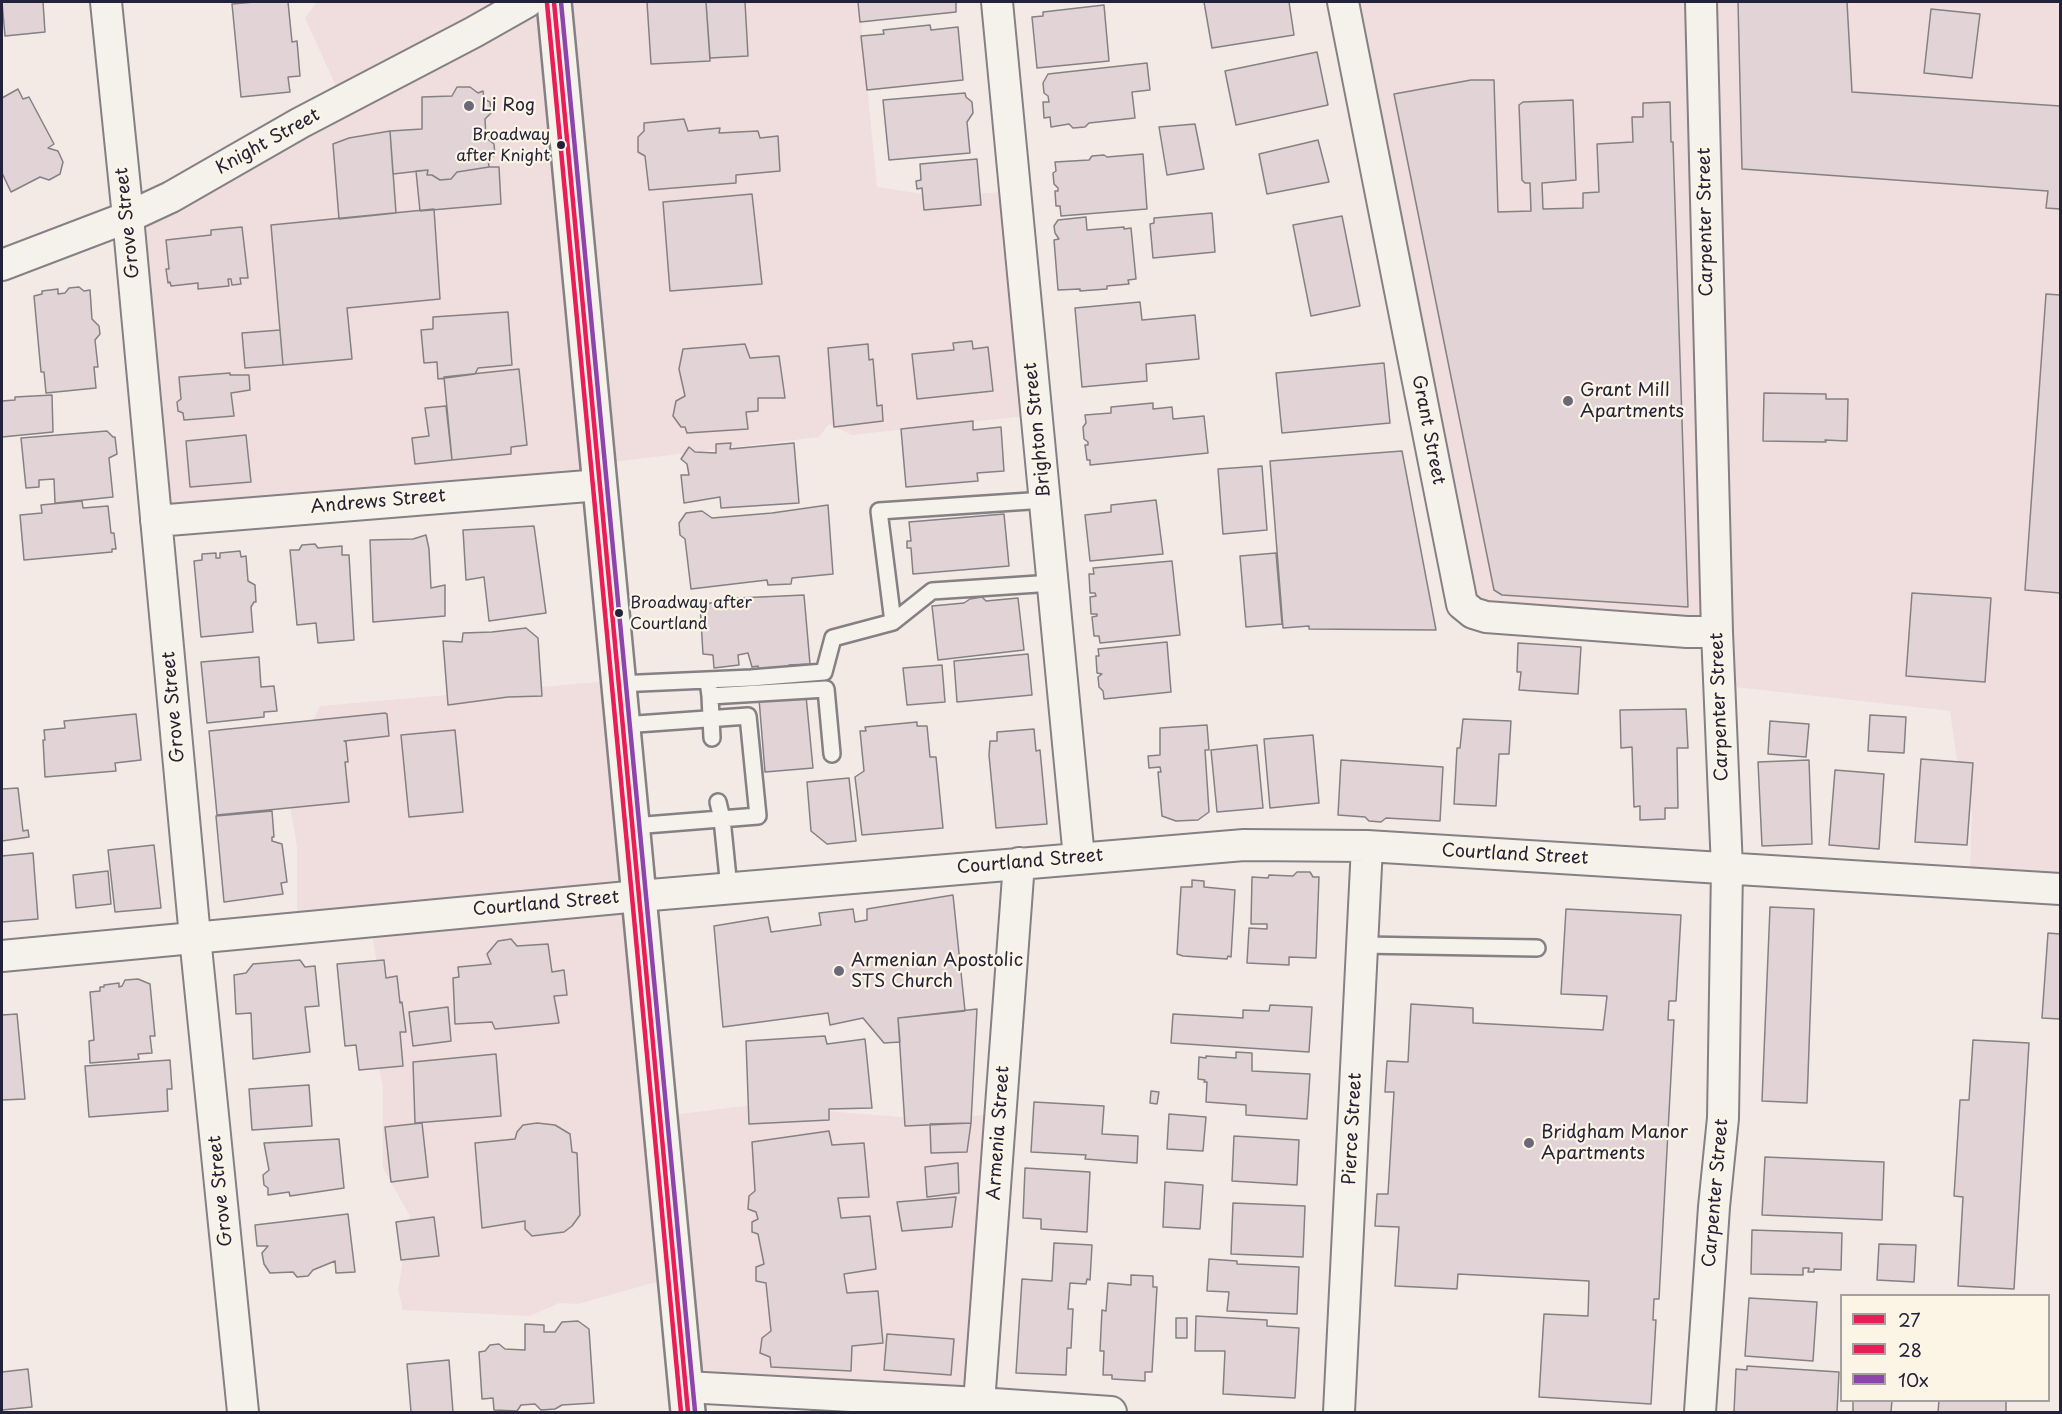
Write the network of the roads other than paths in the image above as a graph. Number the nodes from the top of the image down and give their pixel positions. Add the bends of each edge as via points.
1 (106, 2) edge
2 (527, 2) edge
3 (554, 2) edge
4 (997, 2) edge
5 (1343, 2) edge
6 (1701, 2) edge
7 (128, 217) junction
8 (2, 265) edge
9 (600, 485) junction
10 (1045, 500) junction
11 (156, 521) junction
12 (1053, 583) junction
13 (893, 622) junction
14 (1717, 632) junction
15 (618, 684) junction
16 (709, 688) junction
17 (711, 719) junction
18 (623, 725) junction
19 (712, 738) dead end
20 (832, 754) dead end
21 (718, 802) dead end
22 (722, 819) junction
23 (633, 826) junction
24 (1367, 846) junction
25 (1079, 858) junction
26 (1019, 863) junction
27 (1727, 868) junction
28 (729, 888) junction
29 (2061, 889) edge
30 (639, 896) junction
31 (195, 937) junction
32 (1362, 945) junction
33 (1537, 948) dead end
34 (2, 956) edge
35 (687, 1400) edge
36 (979, 1403) junction
37 (243, 1413) edge
38 (1111, 1413) edge
39 (1339, 1413) edge
40 (1700, 1413) edge

1 - 7 street, Grove Street
2 - 7 street, Knight Street
3 - 9 main road
4 - 10 street, Brighton Street
5 - 14 street, Grant Street via 1462,604 1486,617
6 - 14 street, Carpenter Street
7 - 8 street, Knight Street
7 - 11 street, Grove Street
9 - 11 street, Andrews Street
9 - 15 main road
10 - 12 street, Brighton Street
10 - 13 lane via 879,511
11 - 31 street, Grove Street
12 - 13 lane via 932,591
12 - 25 street, Brighton Street
13 - 16 lane via 833,638 824,672
14 - 27 street, Carpenter Street
15 - 16 lane
15 - 18 main road
16 - 17 lane
16 - 20 lane via 826,688
17 - 18 lane
17 - 19 lane
17 - 22 lane via 748,716 758,816
18 - 23 main road
21 - 22 lane
22 - 23 lane
22 - 28 lane
23 - 30 main road
24 - 25 street, Courtland Street via 1244,845
24 - 27 street, Courtland Street
24 - 32 street, Pierce Street
25 - 26 street, Courtland Street
26 - 28 street, Courtland Street
26 - 36 street, Armenia Street
27 - 29 street, Courtland Street
27 - 40 street, Carpenter Street via 1723,1118
28 - 30 street, Courtland Street
30 - 31 street, Courtland Street
30 - 35 main road
31 - 34 street, Courtland Street
31 - 37 street, Grove Street
32 - 33 lane
32 - 39 street, Pierce Street
35 - 36 street
36 - 38 street

